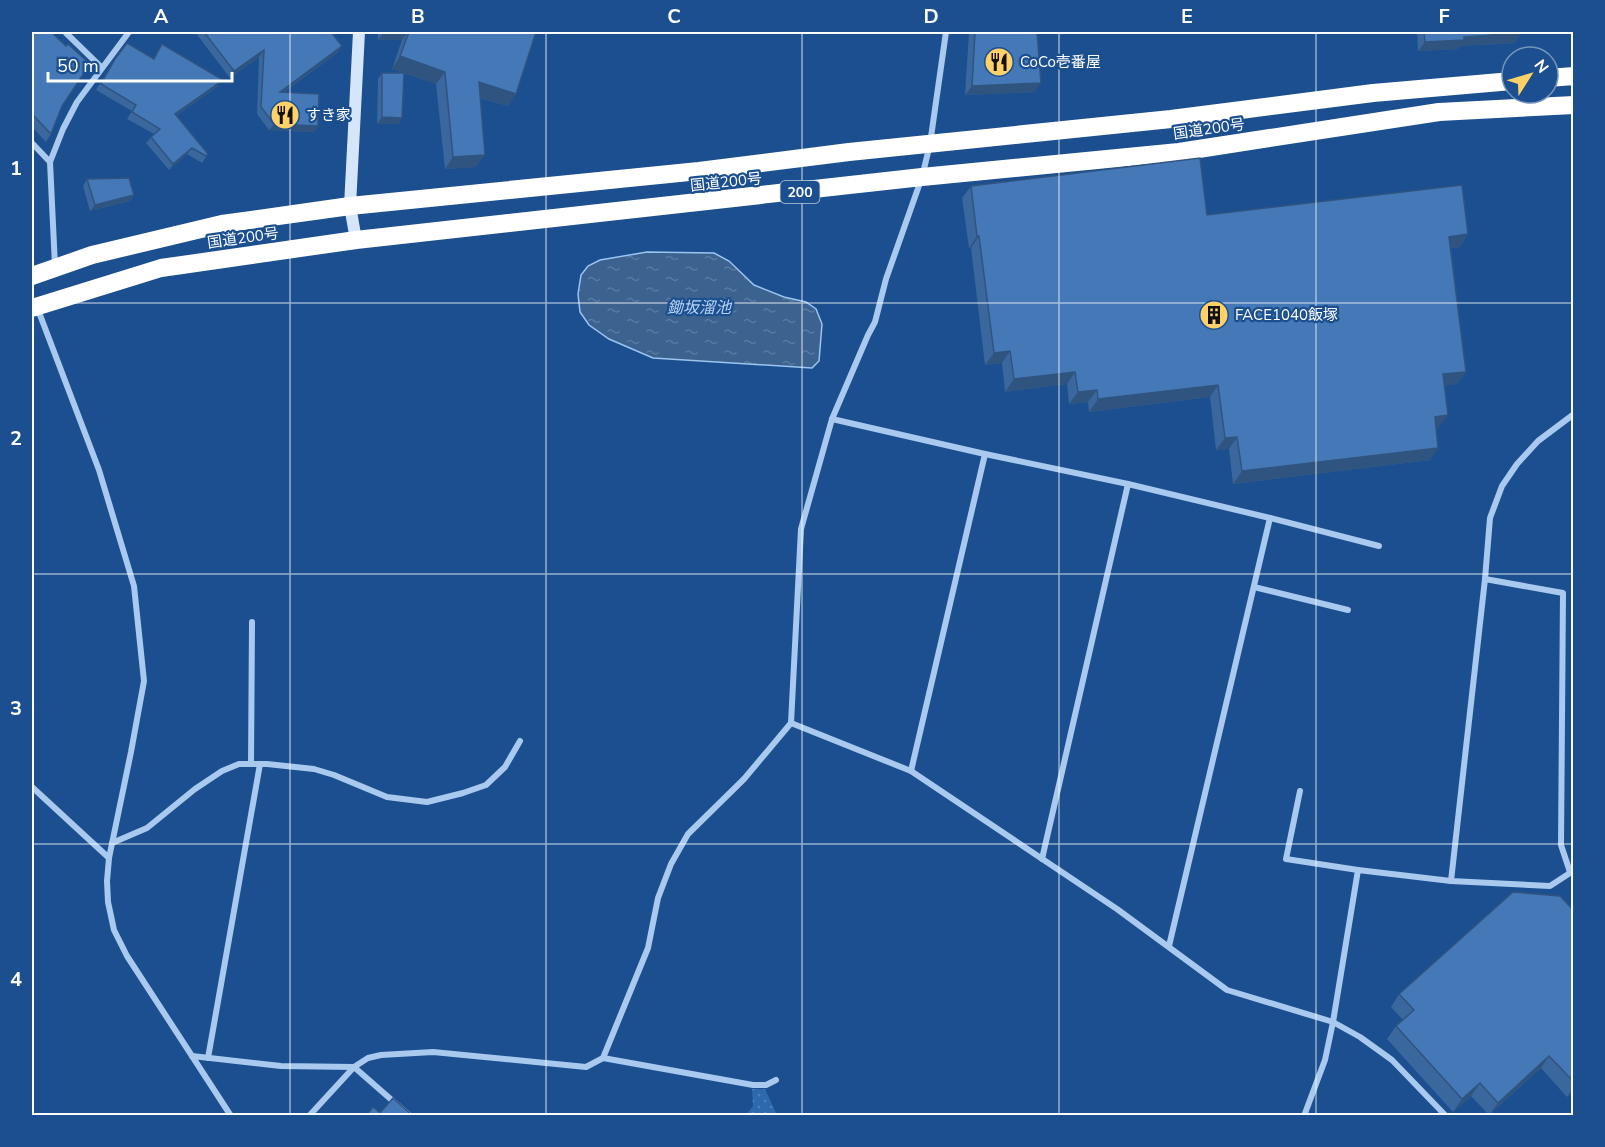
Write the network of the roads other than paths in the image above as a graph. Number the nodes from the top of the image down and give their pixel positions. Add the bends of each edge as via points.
1 (65, 32) edge
2 (129, 32) edge
3 (359, 32) edge
4 (946, 32) edge
5 (102, 68) junction
6 (1500, 82) edge
7 (1574, 105) edge
8 (32, 143) edge
9 (930, 144) junction
10 (50, 162) junction
11 (922, 177) junction
12 (350, 206) junction
13 (356, 240) junction
14 (55, 268) junction
15 (32, 276) edge
16 (34, 307) edge
17 (1574, 414) edge
18 (832, 418) junction
19 (985, 454) junction
20 (1128, 484) junction
21 (1270, 518) junction
22 (1379, 546) dead end
23 (1485, 579) junction
24 (1254, 587) junction
25 (1348, 610) dead end
26 (252, 622) dead end
27 (791, 723) junction
28 (520, 741) dead end
29 (251, 764) junction
30 (260, 764) junction
31 (912, 771) junction
32 (32, 787) edge
33 (1300, 791) dead end
34 (112, 843) junction
35 (109, 858) junction
36 (1042, 859) junction
37 (1358, 870) junction
38 (1572, 871) edge
39 (1451, 881) junction
40 (1169, 946) junction
41 (1333, 1022) junction
42 (192, 1056) junction
43 (208, 1058) junction
44 (603, 1058) junction
45 (354, 1067) junction
46 (776, 1080) dead end
47 (231, 1116) edge
48 (309, 1116) edge
49 (410, 1116) edge
50 (1304, 1116) edge
51 (1446, 1116) edge

1 - 5 street
2 - 5 street
3 - 12 street
4 - 9 street
5 - 10 street via 77,102
6 - 9 highway, 国道200号 / 200
7 - 11 highway, 国道200号 / 200 via 1439,112 1179,152
8 - 10 street
9 - 11 street
9 - 12 highway, 国道200号 / 200
10 - 14 street
11 - 13 highway, 国道200号 / 200
11 - 18 street via 875,322
12 - 13 street
12 - 14 highway, 国道200号 / 200 via 222,224 92,255
13 - 16 highway, 国道200号 / 200 via 161,268
14 - 15 highway, 国道200号 / 200
16 - 34 street via 99,470 134,586 144,681
17 - 23 street via 1538,441 1502,486 1490,518
18 - 19 street
18 - 27 street via 801,529
19 - 20 street
19 - 31 street
20 - 21 street
20 - 36 street
21 - 22 street
21 - 24 street
23 - 38 street via 1563,593 1561,845
23 - 39 street
24 - 25 street
24 - 40 street
26 - 29 street
27 - 31 street
27 - 44 street via 688,834 671,864 658,898 648,948
28 - 30 street via 505,767 486,785 427,802 387,798 314,769
29 - 30 street
29 - 34 street via 222,771 147,828
30 - 43 street
31 - 36 street
32 - 35 street
33 - 37 street via 1286,859
34 - 35 street
35 - 42 street via 108,902 114,930
36 - 40 street
37 - 39 street
37 - 41 street
38 - 39 street via 1550,886
40 - 41 street via 1227,990
41 - 50 street via 1325,1060
41 - 51 street via 1392,1060
42 - 43 street
42 - 47 street
43 - 45 street via 281,1066
44 - 45 street via 586,1067 433,1052 381,1055
44 - 46 street via 753,1085
45 - 48 street
45 - 49 street

